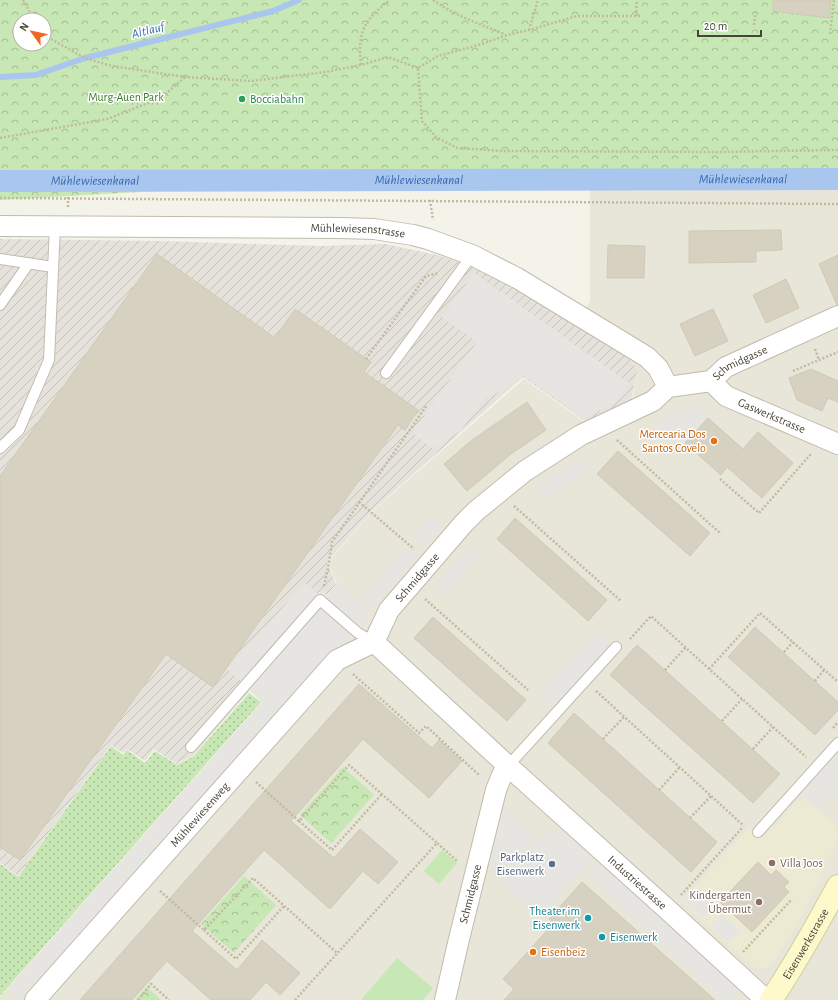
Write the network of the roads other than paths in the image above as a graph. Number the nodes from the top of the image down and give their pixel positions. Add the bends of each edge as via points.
1 (0, 226) edge
2 (55, 226) junction
3 (0, 259) edge
4 (466, 262) junction
5 (29, 263) junction
6 (53, 267) junction
7 (0, 305) edge
8 (838, 316) edge
9 (386, 373) dead end
10 (710, 381) junction
11 (668, 388) junction
12 (838, 444) edge
13 (0, 448) edge
14 (374, 642) junction
15 (616, 647) road end
16 (838, 743) edge
17 (192, 747) dead end
18 (508, 766) junction
19 (758, 832) dead end
20 (838, 886) edge
21 (35, 1000) edge
22 (445, 1000) edge
23 (766, 1000) edge
24 (771, 1000) edge

1 - 2 street, Mühlewiesenstrasse
2 - 4 street, Mühlewiesenstrasse via 374,229 428,239
2 - 6 lane
3 - 5 lane
4 - 9 lane
4 - 11 street, Mühlewiesenstrasse via 517,278 647,357 658,368
5 - 6 lane
5 - 7 lane
6 - 13 lane via 49,360 19,430
8 - 10 street, Schmidgasse via 726,367
10 - 11 street, Schmidgasse
10 - 12 street, Gaswerkstrasse via 726,396
11 - 14 street, Schmidgasse via 653,401 581,435 526,472 464,523 389,610
14 - 17 lane via 358,633 320,600
14 - 18 street
14 - 21 street, Mühlewiesenweg via 337,660
15 - 18 lane
16 - 19 lane
18 - 22 street, Schmidgasse via 496,790
18 - 23 street, Industriestrasse
20 - 24 main road, Eisenwerkstrasse

